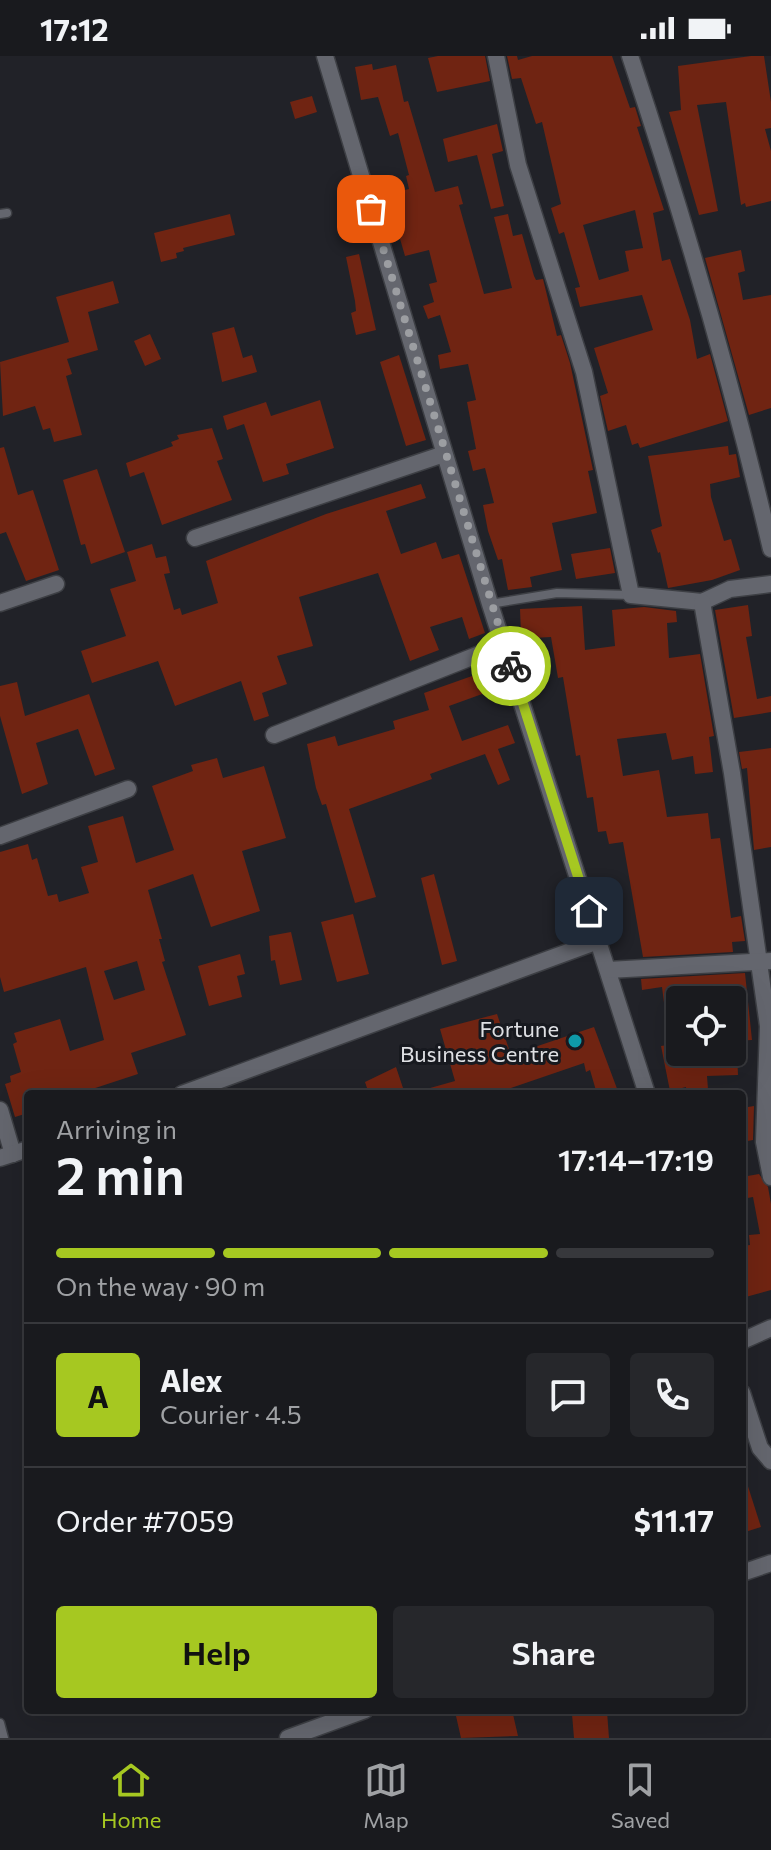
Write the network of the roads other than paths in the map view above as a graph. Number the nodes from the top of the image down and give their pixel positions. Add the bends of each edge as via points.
1 (325, 56) edge
2 (496, 56) edge
3 (630, 56) edge
4 (444, 454) junction
5 (195, 538) dead end
6 (771, 549) edge
7 (56, 584) dead end
8 (771, 584) edge
9 (631, 595) junction
10 (702, 602) junction
11 (0, 603) edge
12 (490, 604) junction
13 (505, 644) junction
14 (274, 735) dead end
15 (128, 789) dead end
16 (0, 836) edge
17 (598, 941) junction
18 (764, 962) edge
19 (608, 970) junction
20 (193, 1090) edge
21 (646, 1090) edge
22 (0, 1110) edge
23 (14, 1154) edge
24 (771, 1177) edge
25 (771, 1328) edge
26 (746, 1339) edge
27 (746, 1405) edge
28 (771, 1461) edge
29 (771, 1563) edge
30 (746, 1572) edge
31 (354, 1714) edge
32 (0, 1723) edge
33 (4, 1738) edge
34 (288, 1738) edge

1 - 4 street
2 - 9 street via 518,165 584,372
3 - 6 street via 752,466
4 - 5 street
4 - 12 street
7 - 11 street
8 - 10 street via 730,589
9 - 10 street
9 - 12 lane via 557,593
10 - 18 street
12 - 13 street
13 - 14 street
13 - 17 street
15 - 16 street
17 - 19 street
17 - 20 street
18 - 19 street
18 - 24 street via 764,1142
19 - 21 street
22 - 23 street
25 - 26 street
27 - 28 street via 760,1448
29 - 30 street
31 - 34 street
32 - 33 lane

